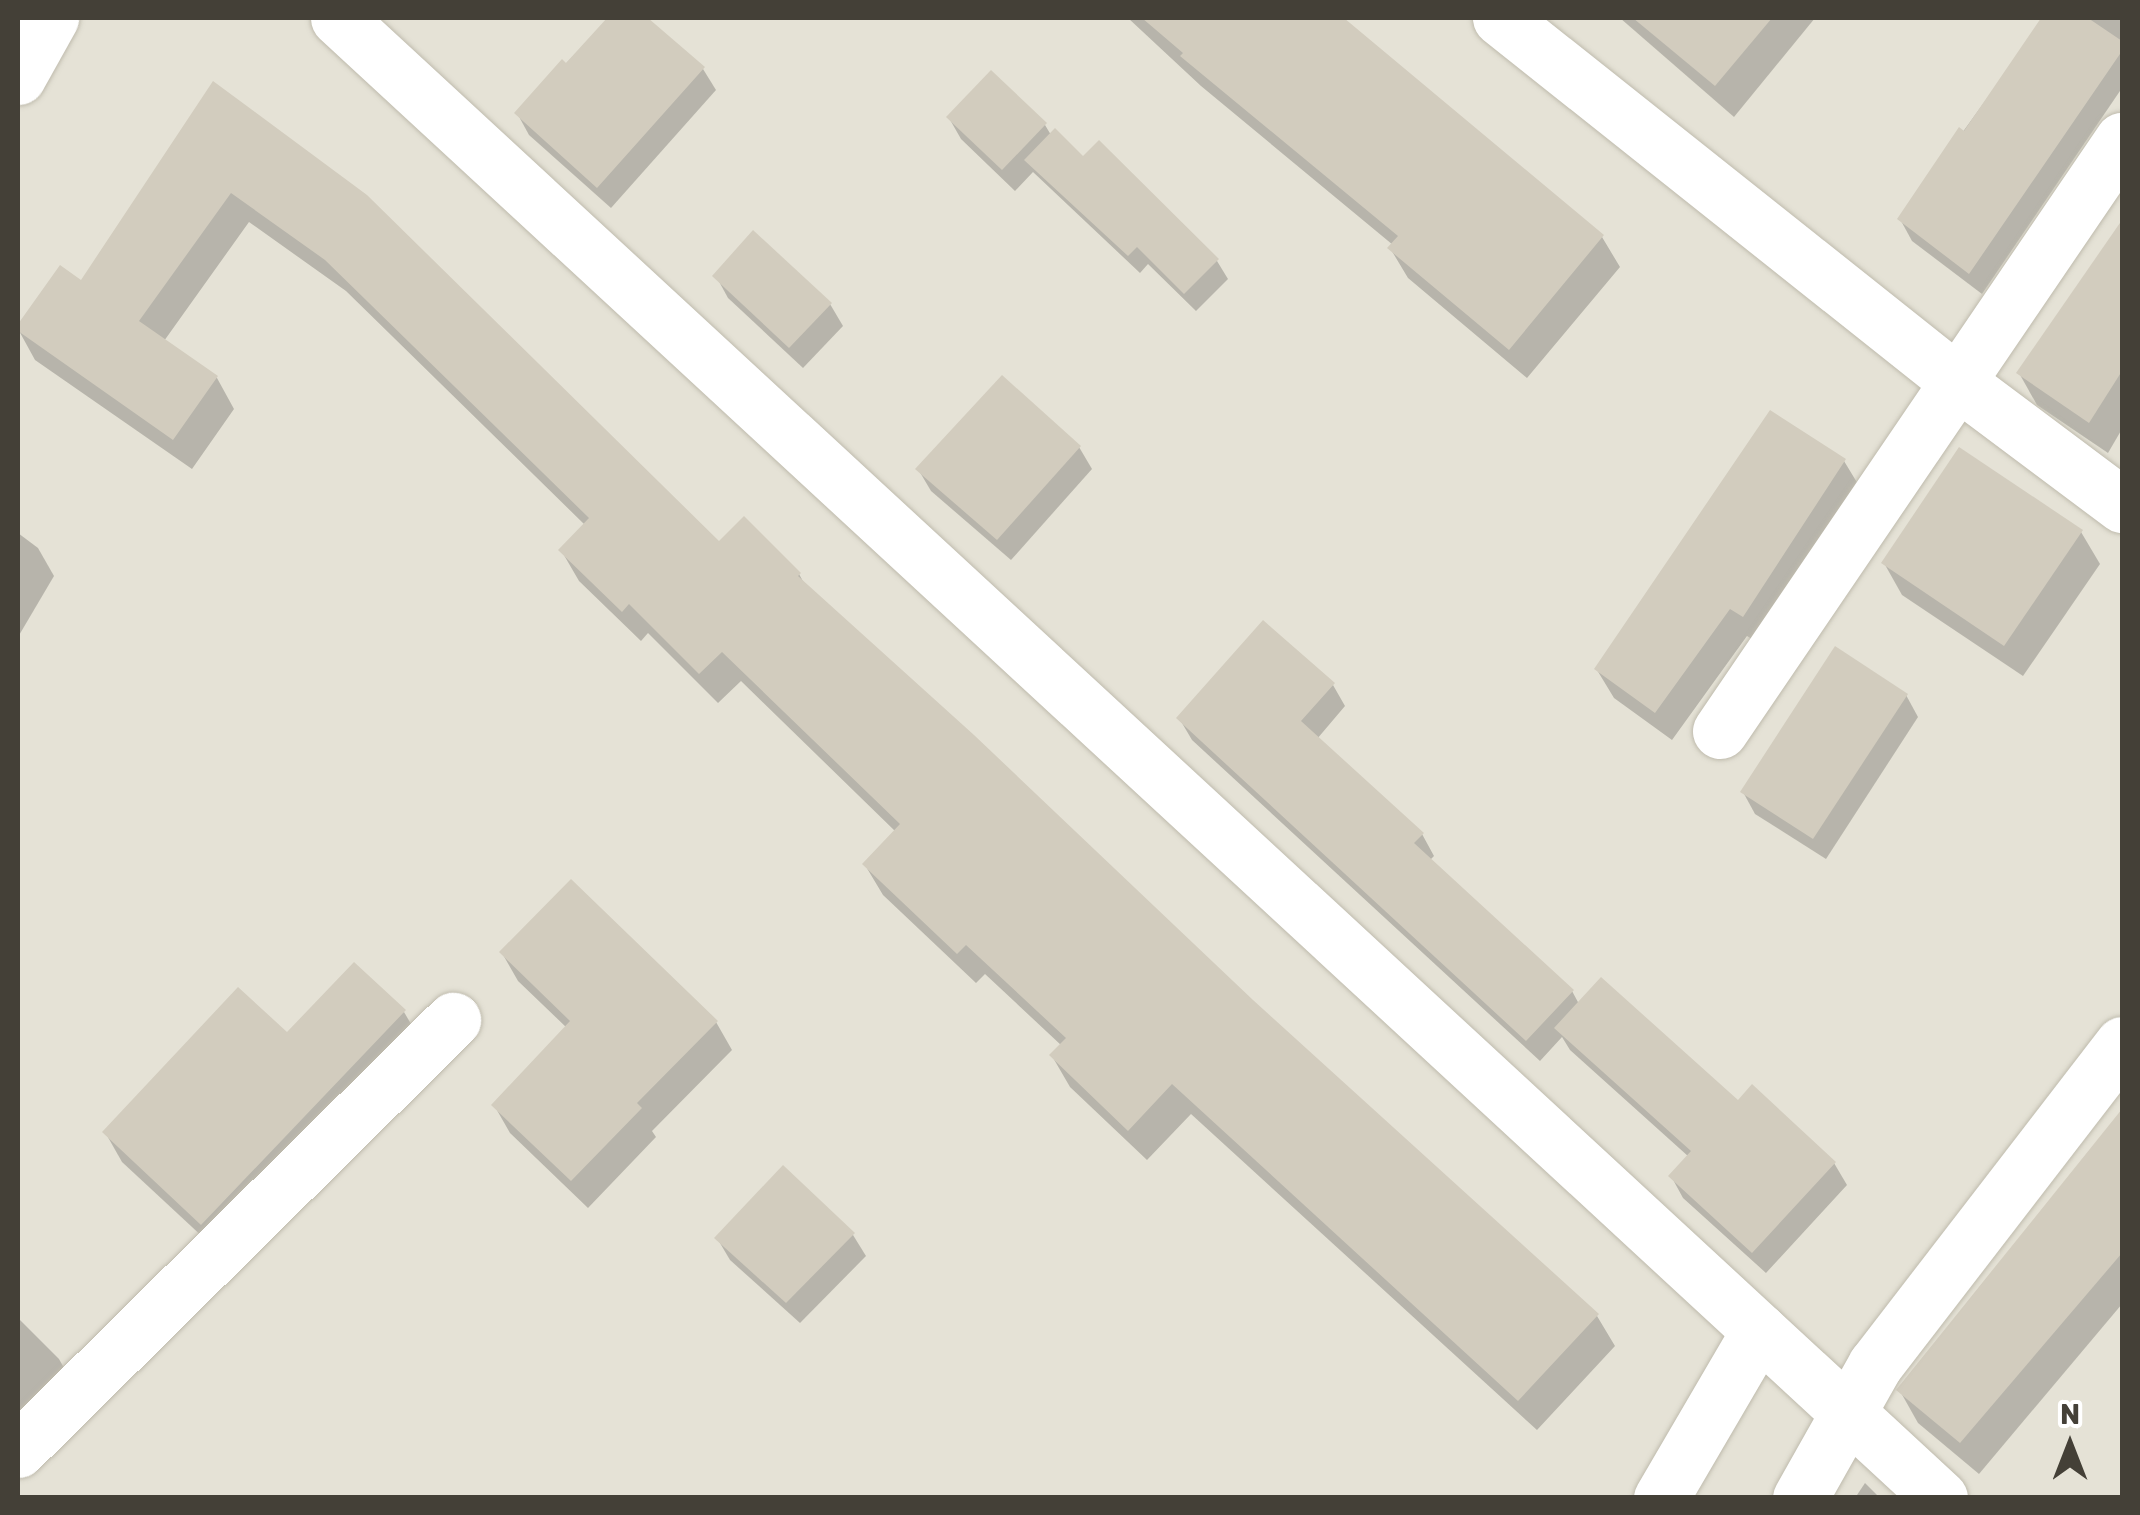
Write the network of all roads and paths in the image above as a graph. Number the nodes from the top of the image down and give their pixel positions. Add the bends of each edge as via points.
1 (50, 18) edge
2 (338, 18) edge
3 (1500, 18) edge
4 (18, 77) edge
5 (2122, 140) edge
6 (1959, 383) junction
7 (2122, 505) edge
8 (1720, 731) dead end
9 (453, 1020) dead end
10 (2122, 1044) edge
11 (1810, 1375) junction
12 (18, 1450) edge
13 (1661, 1498) edge
14 (1800, 1498) edge
15 (1940, 1498) edge

1 - 4 street
2 - 11 street
3 - 6 street
5 - 6 street
6 - 7 street
6 - 8 street
9 - 12 street
10 - 11 street via 1876,1365
11 - 13 street
11 - 14 street
11 - 15 street

